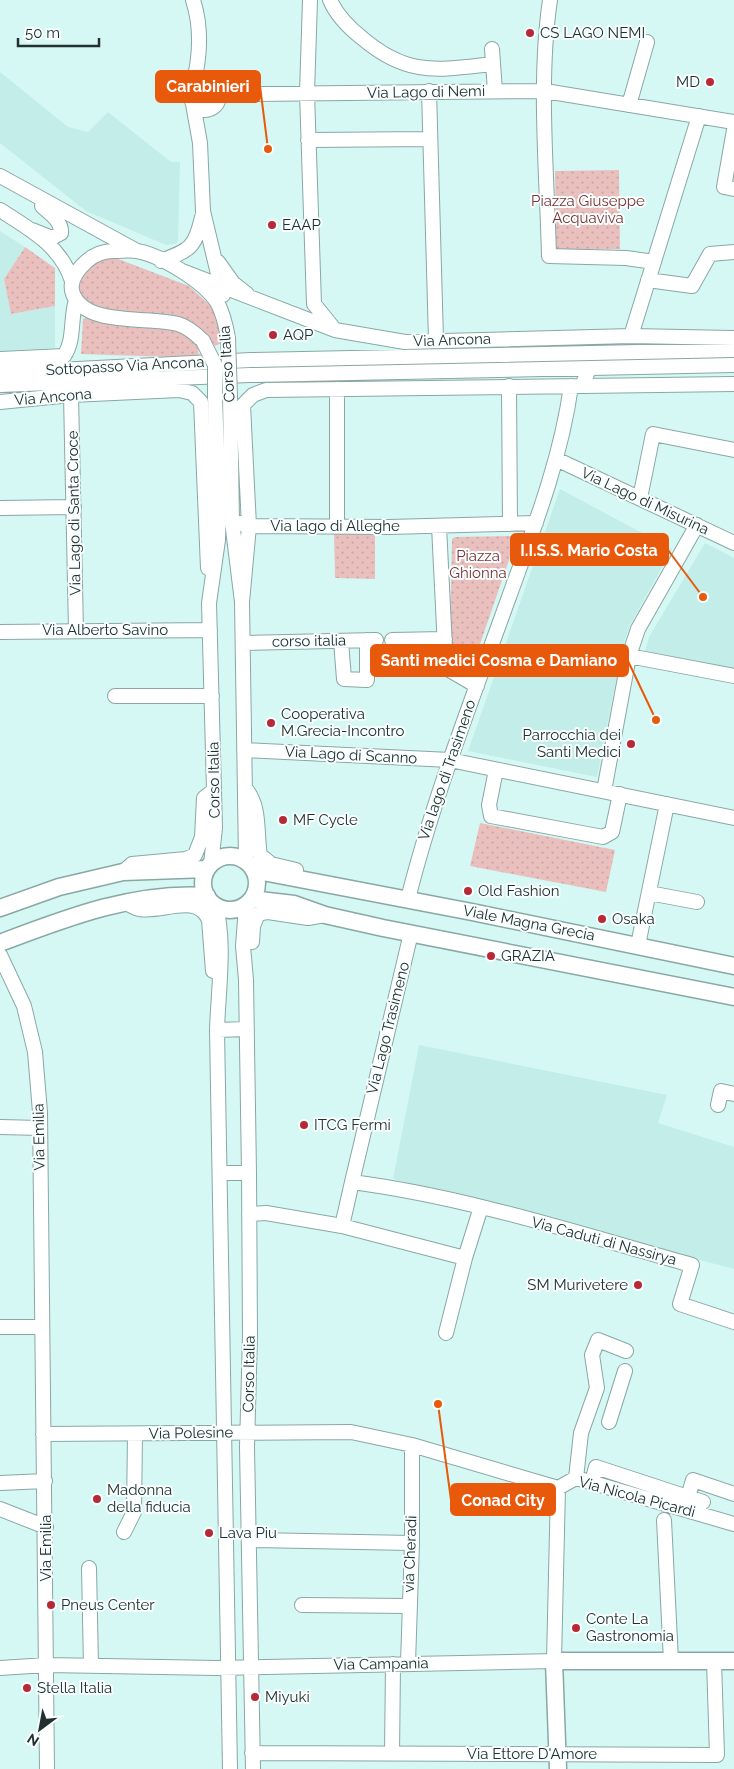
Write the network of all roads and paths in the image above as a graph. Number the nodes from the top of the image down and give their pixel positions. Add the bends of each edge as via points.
1 (193, 0) edge
2 (550, 0) edge
3 (330, 1) edge
4 (310, 3) edge
5 (647, 42) dead end
6 (199, 49) junction
7 (492, 49) dead end
8 (493, 64) junction
9 (414, 67) junction
10 (212, 84) junction
11 (192, 89) junction
12 (429, 91) junction
13 (495, 91) junction
14 (545, 91) junction
15 (413, 92) junction
16 (307, 93) junction
17 (248, 94) junction
18 (193, 104) junction
19 (215, 105) junction
20 (629, 105) junction
21 (699, 116) junction
22 (734, 122) edge
23 (734, 130) edge
24 (430, 139) junction
25 (308, 140) junction
26 (200, 143) junction
27 (0, 170) edge
28 (0, 176) edge
29 (734, 188) edge
30 (29, 193) junction
31 (0, 210) edge
32 (203, 211) junction
33 (32, 230) junction
34 (138, 251) junction
35 (734, 252) edge
36 (214, 257) junction
37 (161, 261) junction
38 (654, 262) junction
39 (182, 271) junction
40 (648, 280) junction
41 (72, 281) junction
42 (222, 288) junction
43 (76, 300) junction
44 (258, 302) junction
45 (335, 330) junction
46 (585, 336) junction
47 (631, 336) junction
48 (228, 338) junction
49 (734, 338) edge
50 (436, 340) junction
51 (734, 350) edge
52 (586, 354) junction
53 (0, 359) edge
54 (251, 360) joint
55 (734, 366) edge
56 (589, 369) junction
57 (482, 371) junction
58 (0, 373) edge
59 (250, 376) joint
60 (734, 384) edge
61 (0, 385) edge
62 (506, 386) junction
63 (576, 386) junction
64 (337, 389) junction
65 (71, 395) junction
66 (0, 402) edge
67 (734, 450) edge
68 (556, 459) junction
69 (640, 498) junction
70 (74, 507) junction
71 (0, 508) edge
72 (232, 521) junction
73 (536, 523) junction
74 (510, 524) junction
75 (697, 525) junction
76 (248, 526) junction
77 (440, 526) junction
78 (337, 527) junction
79 (734, 543) edge
80 (242, 602) junction
81 (209, 603) junction
82 (76, 630) junction
83 (210, 630) junction
84 (0, 632) edge
85 (341, 640) junction
86 (392, 640) dead end
87 (445, 640) junction
88 (243, 643) junction
89 (629, 656) junction
90 (734, 676) edge
91 (477, 686) junction
92 (116, 696) dead end
93 (212, 696) junction
94 (244, 750) junction
95 (450, 760) junction
96 (496, 770) junction
97 (214, 790) junction
98 (604, 791) junction
99 (620, 794) junction
100 (667, 804) junction
101 (734, 818) edge
102 (253, 861) junction
103 (209, 866) junction
104 (123, 872) junction
105 (649, 892) junction
106 (408, 899) junction
107 (697, 902) dead end
108 (207, 903) junction
109 (252, 906) junction
110 (0, 907) edge
111 (411, 933) junction
112 (0, 943) edge
113 (638, 945) junction
114 (0, 955) edge
115 (734, 966) edge
116 (734, 997) edge
117 (247, 1029) junction
118 (217, 1030) junction
119 (734, 1094) edge
120 (718, 1104) dead end
121 (0, 1127) edge
122 (40, 1128) junction
123 (220, 1173) junction
124 (249, 1173) junction
125 (352, 1182) junction
126 (481, 1207) junction
127 (248, 1214) junction
128 (342, 1226) junction
129 (465, 1258) junction
130 (734, 1322) edge
131 (0, 1327) edge
132 (42, 1327) junction
133 (446, 1333) dead end
134 (626, 1351) dead end
135 (625, 1371) dead end
136 (594, 1395) junction
137 (616, 1401) junction
138 (609, 1422) dead end
139 (223, 1432) junction
140 (248, 1432) junction
141 (43, 1434) junction
142 (134, 1434) junction
143 (412, 1445) junction
144 (576, 1478) junction
145 (45, 1481) junction
146 (592, 1482) junction
147 (0, 1483) edge
148 (558, 1488) junction
149 (734, 1494) edge
150 (688, 1497) junction
151 (703, 1502) dead end
152 (0, 1508) edge
153 (664, 1520) dead end
154 (734, 1524) edge
155 (46, 1527) junction
156 (124, 1532) dead end
157 (249, 1540) junction
158 (412, 1543) junction
159 (89, 1568) dead end
160 (302, 1605) dead end
161 (409, 1606) junction
162 (554, 1660) junction
163 (672, 1661) junction
164 (714, 1661) junction
165 (734, 1661) edge
166 (393, 1664) junction
167 (408, 1664) junction
168 (47, 1665) junction
169 (91, 1666) junction
170 (251, 1666) junction
171 (229, 1667) junction
172 (0, 1668) edge
173 (252, 1753) junction
174 (392, 1754) junction
175 (558, 1762) edge
176 (48, 1769) edge
177 (230, 1769) edge
178 (253, 1769) edge

1 - 6 street via 198,14
2 - 14 street
3 - 4 street
3 - 9 street, Via Lago di Nemi via 348,27 382,55
4 - 16 street
5 - 20 street
6 - 10 street
6 - 11 street
7 - 8 street
8 - 9 street, Via Lago di Nemi
8 - 13 street
9 - 15 street
10 - 11 street via 200,83
10 - 17 street, Via Lago di Nemi
10 - 19 street via 219,94
11 - 18 street via 190,97
12 - 13 street, Via Lago di Nemi
12 - 15 street, Via Lago di Nemi
12 - 24 street
13 - 14 street, Via Lago di Nemi
14 - 20 street, Via Lago di Nemi
14 - 38 street via 549,256
15 - 16 street, Via Lago di Nemi
16 - 17 street, Via Lago di Nemi
16 - 25 street
17 - 19 street, Via Lago di Nemi
18 - 19 street via 204,111
18 - 26 street
19 - 26 street
20 - 21 street, Via Lago di Nemi
21 - 22 street, Via Lago di Nemi
21 - 38 street
23 - 29 street via 724,187
24 - 25 street
24 - 50 street
25 - 45 street via 314,304
26 - 32 street
27 - 30 street
28 - 30 street
30 - 33 street via 62,228 58,237 52,238
30 - 34 street
31 - 33 street
32 - 36 street
32 - 37 street via 197,238 189,249
33 - 41 street via 61,256
34 - 37 street, Corso Italia
34 - 41 street, Corso Italia via 96,254 77,270
35 - 40 street via 710,254 692,286
36 - 42 street
36 - 44 street via 233,283
37 - 39 street, Corso Italia
38 - 40 street
39 - 42 street, Via Ancona
39 - 48 street, Corso Italia via 206,288 217,302
40 - 47 street
41 - 43 street
42 - 44 street, Via Ancona
42 - 48 street
43 - 53 street via 70,347 64,356
43 - 81 street, Corso Italia, bridge via 94,314 181,325 203,341 215,365 219,510
44 - 45 street, Via Ancona
45 - 50 street, Via Ancona via 404,342
46 - 47 street, Via Ancona
46 - 50 street, Via Ancona
46 - 52 street
47 - 49 street, Via Ancona
48 - 72 street, Corso Italia, bridge
51 - 52 street, Via Ancona
52 - 54 street, Via Ancona
54 - 58 street, Sottopasso Via Ancona
55 - 56 street, Via Ancona
56 - 57 street, Via Ancona
56 - 63 street
57 - 59 street, Via Ancona
57 - 62 street
59 - 61 street, Sottopasso Via Ancona
60 - 63 street
62 - 63 street
62 - 64 street
62 - 74 street
63 - 68 street, Via lago di Trasimeno
64 - 76 street via 266,390 253,395 243,405
64 - 78 street
65 - 66 street, Via Ancona
65 - 70 street, Via Lago di Santa Croce
65 - 81 street, Via Ancona via 179,390 192,393 201,402
67 - 69 street via 653,434
68 - 69 street, Via Lago di Misurina
68 - 73 street, Via lago di Trasimeno
69 - 75 street, Via Lago di Misurina
70 - 71 street
70 - 82 street, Via Lago di Santa Croce
72 - 76 street, Via lago di Alleghe
72 - 80 street, Corso Italia
73 - 74 street
73 - 91 street, Via lago di Trasimeno
74 - 77 street, Via lago di Alleghe
75 - 79 street, Via Lago di Misurina
75 - 89 street via 638,629
76 - 78 street, Via lago di Alleghe
76 - 80 street
77 - 78 street, Via lago di Alleghe
77 - 87 street
80 - 88 street, Corso Italia
81 - 83 street, Corso Italia
82 - 83 street, Via Alberto Savino
82 - 84 street, Via Alberto Savino
83 - 93 street, Corso Italia
85 - 85 street, corso italia via 371,640 367,680 344,679
85 - 88 street, corso italia
86 - 87 street
87 - 91 street via 446,668
88 - 94 street, Corso Italia
89 - 90 street
89 - 98 street
91 - 95 street, Via lago di Trasimeno
92 - 93 street
93 - 97 street, Corso Italia
94 - 95 street, Via Lago di Scanno
94 - 102 street, Corso Italia
95 - 96 street, Via Lago di Scanno
95 - 106 street, Via lago di Trasimeno via 421,845
96 - 98 street, Via Lago di Scanno
96 - 99 street via 488,805 491,816 603,837 612,832
97 - 103 street, Corso Italia via 215,828
97 - 104 street via 204,798 202,837 195,855 186,860 132,864
98 - 99 street, Via Lago di Scanno
99 - 100 street, Via Lago di Scanno
100 - 101 street
100 - 105 street
102 - 103 main road via 228,856
102 - 106 main road, Viale Magna Grecia via 268,873
102 - 109 main road via 257,889
103 - 104 main road
103 - 108 main road via 204,887
104 - 110 main road via 59,887
105 - 107 street
105 - 113 street
106 - 113 main road, Viale Magna Grecia
108 - 109 main road via 230,910
108 - 112 main road via 184,895 126,903 70,917
108 - 118 street, Corso Italia via 220,920
109 - 111 main road via 297,905 325,915
109 - 117 street, Corso Italia via 243,951
111 - 116 main road
111 - 125 street, Via Lago Trasimeno
113 - 115 main road, Viale Magna Grecia
114 - 122 street, Via Emilia via 24,1006 35,1052
117 - 118 street
117 - 124 street, Corso Italia
118 - 123 street, Corso Italia
119 - 120 street via 721,1091
121 - 122 street
122 - 132 street, Via Emilia
123 - 124 street
123 - 139 street, Corso Italia
124 - 127 street, Corso Italia
125 - 126 street, Via Caduti di Nassirya
125 - 128 street
126 - 129 street
126 - 130 street, Via Caduti di Nassirya via 692,1265 680,1304
127 - 128 street via 266,1213
127 - 140 street, Corso Italia
128 - 129 street
129 - 133 street
131 - 132 street
132 - 141 street, Via Emilia
134 - 136 street via 598,1340 592,1355 597,1388
135 - 137 street
136 - 137 street
136 - 144 street via 581,1433
137 - 138 street
139 - 140 street, Via Polesine
139 - 142 street, Via Polesine
139 - 171 street, Corso Italia
140 - 143 street, Via Nicola Picardi via 351,1432
140 - 157 street, Corso Italia
141 - 142 street, Via Polesine
141 - 145 street, Via Emilia
142 - 156 street, Via Polesine via 134,1512
143 - 148 street, Via Nicola Picardi
143 - 158 street, via Cheradi
144 - 146 street, Via Nicola Picardi
144 - 148 street, Via Nicola Picardi
145 - 147 street
145 - 155 street, Via Emilia
146 - 150 street via 596,1467
146 - 154 street, Via Nicola Picardi
148 - 162 street
149 - 150 street via 693,1480
150 - 151 street
152 - 155 street
153 - 163 street
155 - 168 street, Via Emilia
157 - 158 street
157 - 170 street, Corso Italia
158 - 161 street, via Cheradi
159 - 169 street
160 - 161 street
161 - 167 street, via Cheradi
162 - 163 main road, Via Campania
162 - 167 street, Via Campania
162 - 175 main road
163 - 164 main road, Via Campania
164 - 165 main road, Via Campania
164 - 175 street, Via Ettore D'Amore via 717,1755
166 - 167 street, Via Campania
166 - 170 street, Via Campania
166 - 174 street
168 - 169 street, Via Campania
168 - 172 street, Via Campania
168 - 176 street, Via Emilia
169 - 171 street, Via Campania
170 - 171 street, Via Campania
170 - 173 street, Corso Italia
171 - 177 street, Corso Italia
173 - 174 street, Via Ettore D'Amore
173 - 178 street, Corso Italia
174 - 175 street, Via Ettore D'Amore

